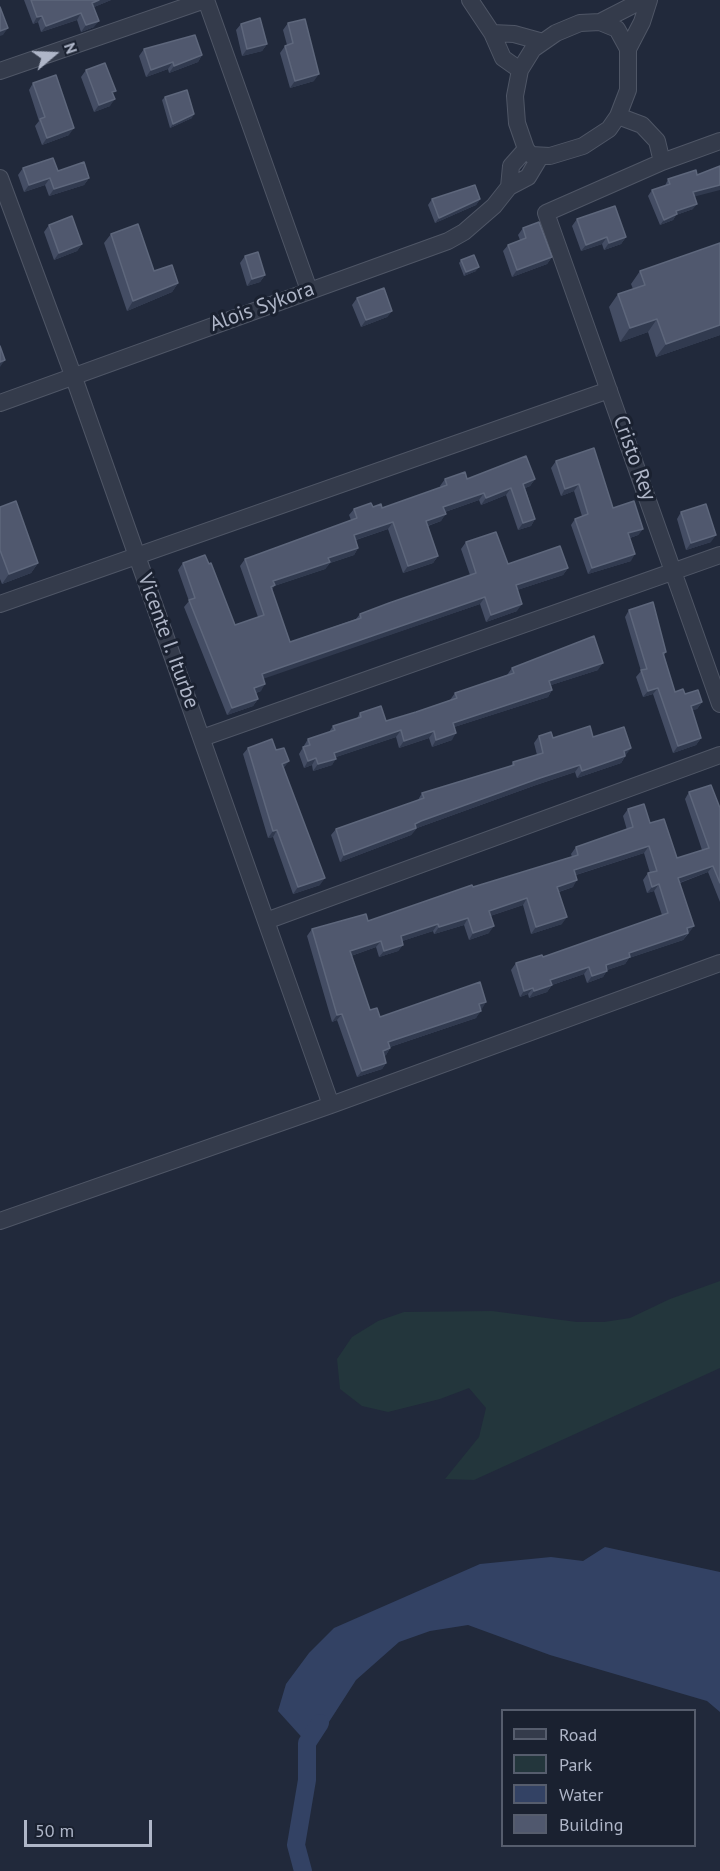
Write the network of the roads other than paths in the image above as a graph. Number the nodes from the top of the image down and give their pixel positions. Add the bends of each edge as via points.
1 (206, 0) edge
2 (470, 0) edge
3 (643, 0) edge
4 (649, 0) edge
5 (600, 21) junction
6 (492, 33) junction
7 (543, 42) junction
8 (628, 49) junction
9 (520, 70) junction
10 (0, 71) edge
11 (618, 116) junction
12 (720, 141) edge
13 (533, 153) junction
14 (662, 162) junction
15 (0, 178) edge
16 (309, 290) junction
17 (73, 375) junction
18 (609, 390) junction
19 (0, 404) edge
20 (137, 555) junction
21 (720, 555) edge
22 (675, 571) junction
23 (0, 604) edge
24 (720, 704) edge
25 (202, 738) junction
26 (720, 755) edge
27 (266, 921) junction
28 (720, 963) edge
29 (331, 1105) junction
30 (0, 1221) edge

1 - 10 street
1 - 16 street
2 - 6 street
3 - 5 street
4 - 8 street
5 - 7 street via 566,28
5 - 8 street via 617,29
6 - 7 street
6 - 9 street via 503,58
7 - 9 street
8 - 11 street via 628,90
9 - 13 street via 516,123
11 - 13 street via 609,129 583,146
11 - 14 street via 642,125 657,141
12 - 14 street
13 - 16 street, Alois Sykora via 528,177 509,187 464,232
14 - 18 street, Cristo Rey via 546,213
15 - 17 street, Vicente I. Iturbe
16 - 17 street, Alois Sykora
17 - 19 street, Alois Sykora
17 - 20 street, Vicente I. Iturbe
18 - 20 street
18 - 22 street, Cristo Rey
20 - 23 street
20 - 25 street, Vicente I. Iturbe
21 - 22 street
22 - 24 street, Cristo Rey
22 - 25 street
25 - 27 street, Vicente I. Iturbe
26 - 27 street
27 - 29 street, Vicente I. Iturbe
28 - 29 street
29 - 30 street

